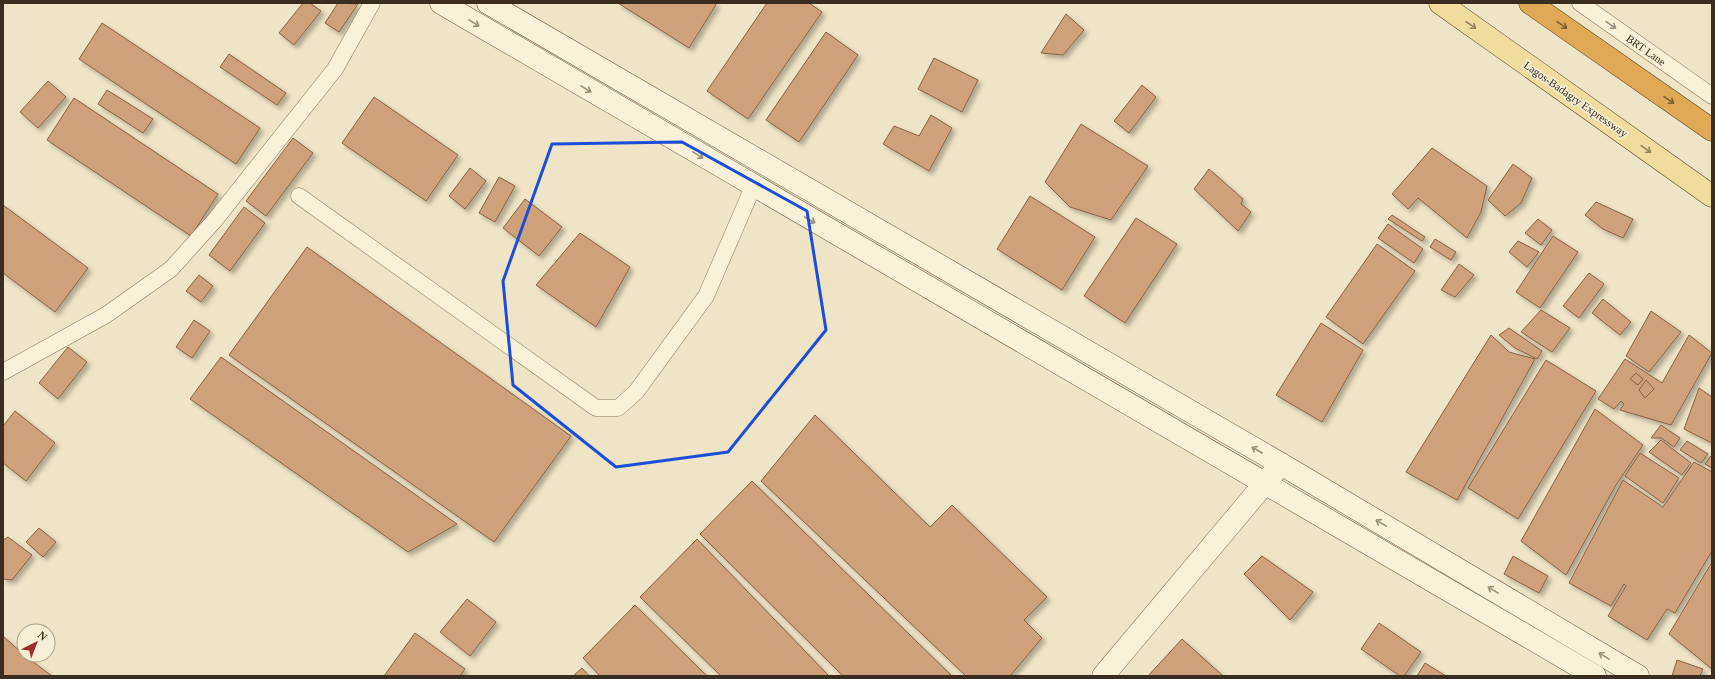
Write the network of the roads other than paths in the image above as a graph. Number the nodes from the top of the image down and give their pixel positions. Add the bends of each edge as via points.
1 (372, 3) edge
2 (441, 3) edge
3 (488, 3) edge
4 (1440, 3) edge
5 (1530, 3) edge
6 (1580, 3) edge
7 (1712, 96) edge
8 (1712, 130) edge
9 (753, 187) junction
10 (299, 196) dead end
11 (1712, 196) edge
12 (3, 372) edge
13 (1281, 464) junction
14 (1265, 482) junction
15 (1103, 676) edge
16 (1595, 676) edge
17 (1638, 676) edge

1 - 12 lane via 335,69 215,220 171,269 106,315
2 -> 9 main road
13 -> 3 main road
4 -> 11 main road, Lagos-Badagry Expressway
5 -> 8 highway
6 -> 7 lane, BRT Lane
9 - 10 lane via 706,296 636,392 618,408 596,408
9 -> 14 main road
13 - 14 main road
17 -> 13 main road
14 - 15 main road
14 - 16 main road

